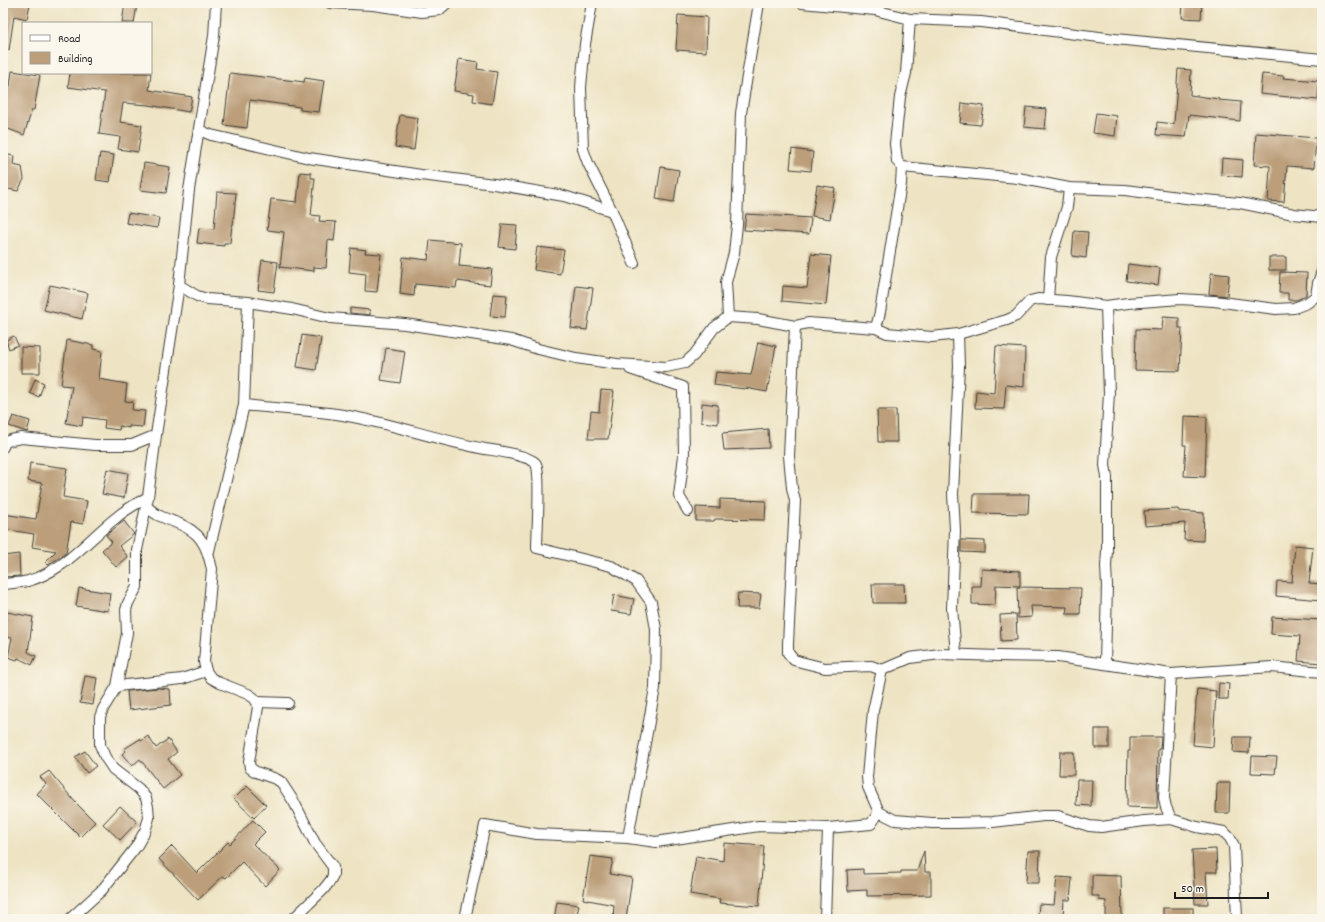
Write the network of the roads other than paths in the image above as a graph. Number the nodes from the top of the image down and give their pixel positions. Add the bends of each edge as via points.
1 (216, 3) edge
2 (330, 3) edge
3 (447, 3) edge
4 (592, 3) edge
5 (759, 3) edge
6 (802, 3) edge
7 (910, 18) junction
8 (1322, 59) edge
9 (199, 130) junction
10 (902, 168) junction
11 (1069, 188) junction
12 (612, 212) junction
13 (1322, 217) edge
14 (634, 264) dead end
15 (1322, 270) edge
16 (179, 285) junction
17 (1319, 297) edge
18 (1048, 300) junction
19 (248, 302) junction
20 (1106, 306) junction
21 (728, 317) junction
22 (795, 326) junction
23 (876, 328) junction
24 (958, 334) junction
25 (617, 364) junction
26 (244, 405) junction
27 (156, 435) junction
28 (3, 447) edge
29 (148, 502) junction
30 (688, 511) dead end
31 (208, 555) junction
32 (3, 584) edge
33 (956, 654) junction
34 (1104, 664) junction
35 (882, 670) junction
36 (206, 671) junction
37 (1322, 672) edge
38 (1171, 674) junction
39 (117, 686) junction
40 (257, 702) junction
41 (288, 703) dead end
42 (879, 812) junction
43 (1171, 819) junction
44 (828, 828) junction
45 (628, 838) junction
46 (70, 919) edge
47 (293, 919) edge
48 (465, 919) edge
49 (825, 919) edge
50 (1237, 919) edge

1 - 9 street via 214,36
2 - 3 street via 373,5 422,12 439,10
4 - 12 street via 581,87 583,149
5 - 21 street via 741,113 737,225 734,253 726,282
6 - 7 street via 874,10
7 - 8 street via 981,22 1115,39
7 - 10 street via 906,73 900,97 895,144 897,160
9 - 12 street via 317,159 564,196
9 - 16 street via 189,190
10 - 11 street via 1018,178
10 - 23 street
11 - 13 street via 1125,190 1240,203
11 - 18 street via 1067,207 1051,257
12 - 14 street
15 - 17 street via 1318,283
16 - 19 street via 207,299
16 - 27 street
17 - 20 street via 1294,308 1276,309 1180,299
18 - 20 street
18 - 24 street via 1030,301 1016,316
19 - 25 street via 330,318 405,324 511,340 576,358
19 - 26 street
20 - 34 street via 1109,393 1105,464 1107,586
21 - 22 street via 758,319
21 - 25 street via 714,328 685,363 666,367
22 - 23 street via 808,324
22 - 35 street via 789,456 795,501 788,653 794,660 825,668 870,666
23 - 24 street via 887,333 907,336
24 - 33 street via 952,608
25 - 30 street via 683,387 684,455 679,496
26 - 31 street
26 - 45 street via 343,415 456,443 513,454 536,464 537,548 610,566 636,581 651,602 656,629 655,688
27 - 28 street via 132,445 95,445 21,438 5,442
27 - 29 street
29 - 31 street via 159,516 188,527 197,535
29 - 32 street via 118,516 58,568 26,582
29 - 39 street via 137,550 137,587 126,610 127,633
31 - 36 street via 212,582 204,662
33 - 34 street via 1058,656
33 - 35 street via 910,658
34 - 38 street
35 - 42 street via 872,711 867,777 868,787
36 - 39 street via 182,680
36 - 40 street via 211,678 248,694
37 - 38 street via 1272,667
38 - 43 street via 1164,798
39 - 46 street via 100,717 100,745 113,769 139,789 146,798 149,818 136,847 102,890
40 - 41 street
40 - 47 street via 250,768 281,782 315,843 332,867 331,880
42 - 43 street via 895,820 957,824 1058,816 1100,827
42 - 44 street via 871,824
43 - 50 street via 1224,832 1230,838 1234,846
44 - 45 street via 759,826 656,842
44 - 49 street
45 - 48 street via 537,834 485,826

